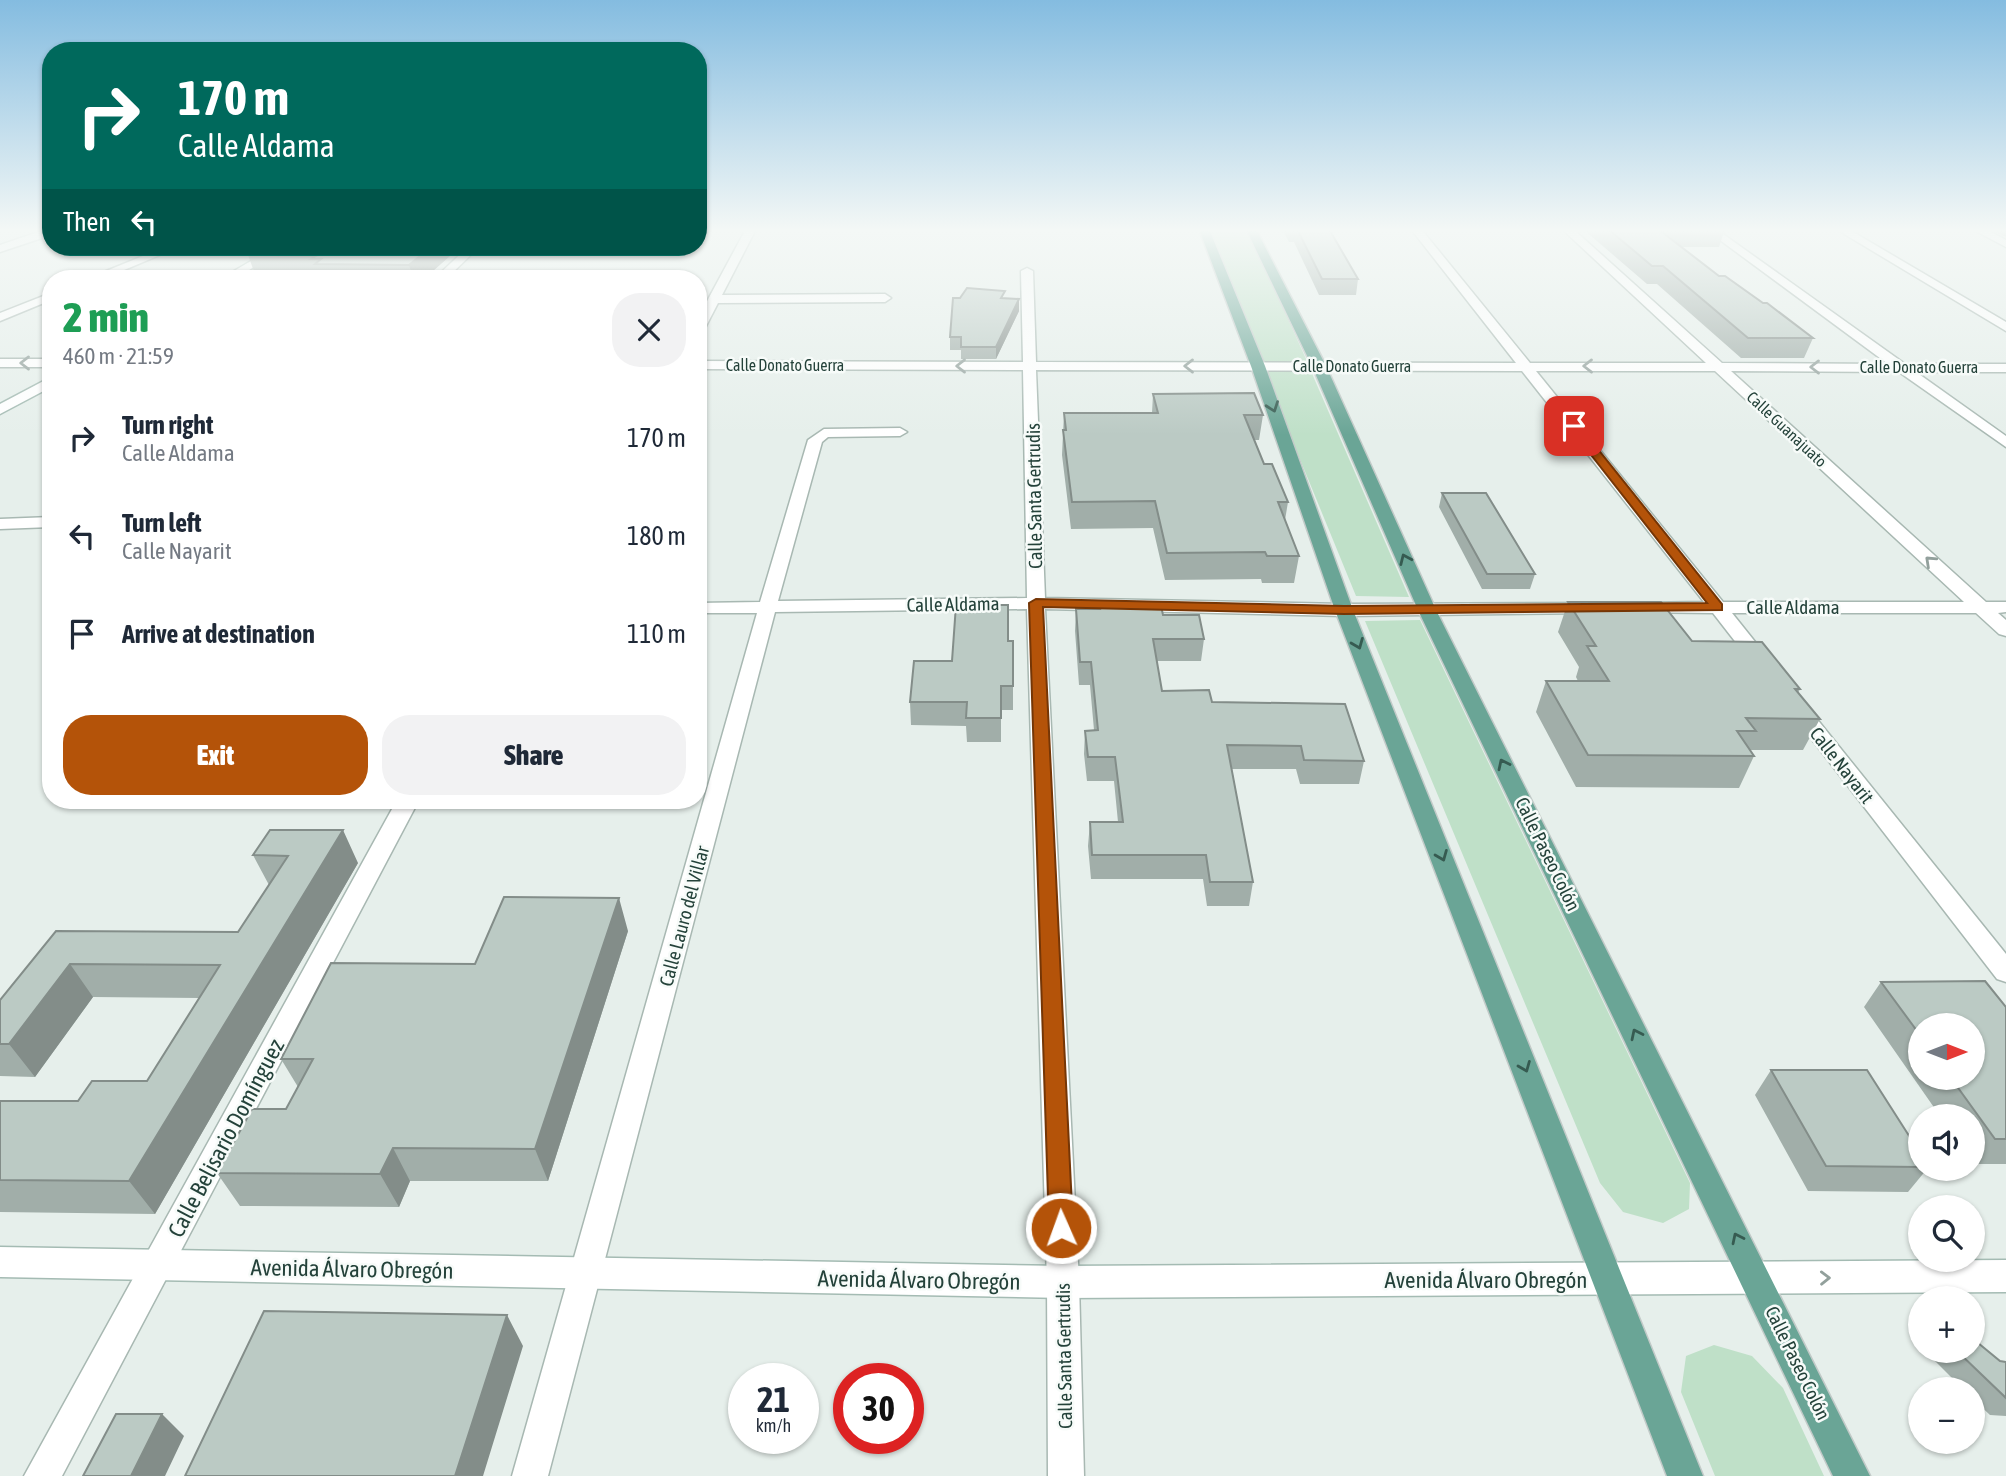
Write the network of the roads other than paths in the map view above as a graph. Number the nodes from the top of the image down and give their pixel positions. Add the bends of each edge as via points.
1 (885, 298) dead end
2 (1028, 298) edge
3 (1231, 298) edge
4 (1285, 298) edge
5 (1471, 298) edge
6 (1643, 298) edge
7 (1804, 298) edge
8 (1957, 298) edge
9 (713, 299) joint
10 (42, 300) edge
11 (707, 311) edge
12 (0, 317) edge
13 (2006, 327) edge
14 (0, 363) edge
15 (42, 363) edge
16 (707, 365) edge
17 (1031, 366) junction
18 (1258, 366) junction
19 (1319, 366) junction
20 (1526, 366) junction
21 (1719, 367) junction
22 (1900, 368) junction
23 (2006, 368) edge
24 (42, 386) edge
25 (0, 410) edge
26 (900, 432) dead end
27 (2006, 443) edge
28 (42, 522) edge
29 (0, 524) edge
30 (1036, 603) junction
31 (766, 607) junction
32 (1717, 607) junction
33 (1980, 607) junction
34 (2006, 607) edge
35 (707, 608) edge
36 (1344, 610) junction
37 (1427, 610) junction
38 (2006, 630) edge
39 (403, 809) edge
40 (1994, 942) edge
41 (2006, 972) edge
42 (0, 1262) edge
43 (158, 1264) junction
44 (588, 1274) junction
45 (2006, 1276) edge
46 (1757, 1279) junction
47 (1609, 1280) junction
48 (1063, 1282) junction
49 (42, 1476) edge
50 (530, 1476) edge
51 (1066, 1476) edge
52 (1685, 1476) edge
53 (1852, 1476) edge

1 - 9 street
2 - 17 street, Calle Santa Gertrudis
3 - 18 main road
4 - 19 main road, Calle Paseo Colón
5 - 20 street, Calle Nayarit
6 - 21 street, Calle Guanajuato
7 - 22 street
8 - 13 street
9 - 11 street
10 - 12 street
15 -> 14 street
17 -> 16 street, Calle Donato Guerra
18 -> 17 street, Calle Donato Guerra
17 - 30 street, Calle Santa Gertrudis
18 - 19 street, Calle Donato Guerra
18 -> 36 main road
19 - 20 street, Calle Donato Guerra
37 -> 19 main road, Calle Paseo Colón
21 -> 20 street, Calle Donato Guerra
20 - 32 street, Calle Nayarit
22 -> 21 street, Calle Donato Guerra
33 -> 21 street, Calle Guanajuato
22 - 23 street, Calle Donato Guerra
22 - 27 street
24 - 25 street
26 - 31 street, Calle Lauro del Villar via 824,433 815,440
28 - 29 street
30 - 31 street, Calle Aldama
30 - 36 street, Calle Aldama
30 - 48 street, Calle Santa Gertrudis
31 - 35 street, Calle Aldama
31 - 44 street, Calle Lauro del Villar
32 - 33 street, Calle Aldama
32 - 37 street, Calle Aldama
32 - 40 street, Calle Nayarit
33 - 34 street, Calle Aldama
33 - 38 street, Calle Guanajuato
36 - 37 street, Calle Aldama
36 -> 47 main road
46 -> 37 main road, Calle Paseo Colón
39 - 43 street, Calle Belisario Domínguez
40 - 41 street, Calle Nayarit
42 - 43 street, Avenida Álvaro Obregón
43 - 44 street, Avenida Álvaro Obregón
43 - 49 street, Calle Belisario Domínguez
44 - 48 street, Avenida Álvaro Obregón
44 - 50 street, Calle Lauro del Villar
46 -> 45 street, Avenida Álvaro Obregón
46 - 47 street, Avenida Álvaro Obregón
46 - 53 main road, Calle Paseo Colón
47 - 48 street, Avenida Álvaro Obregón
47 - 52 main road
48 - 51 street, Calle Santa Gertrudis

